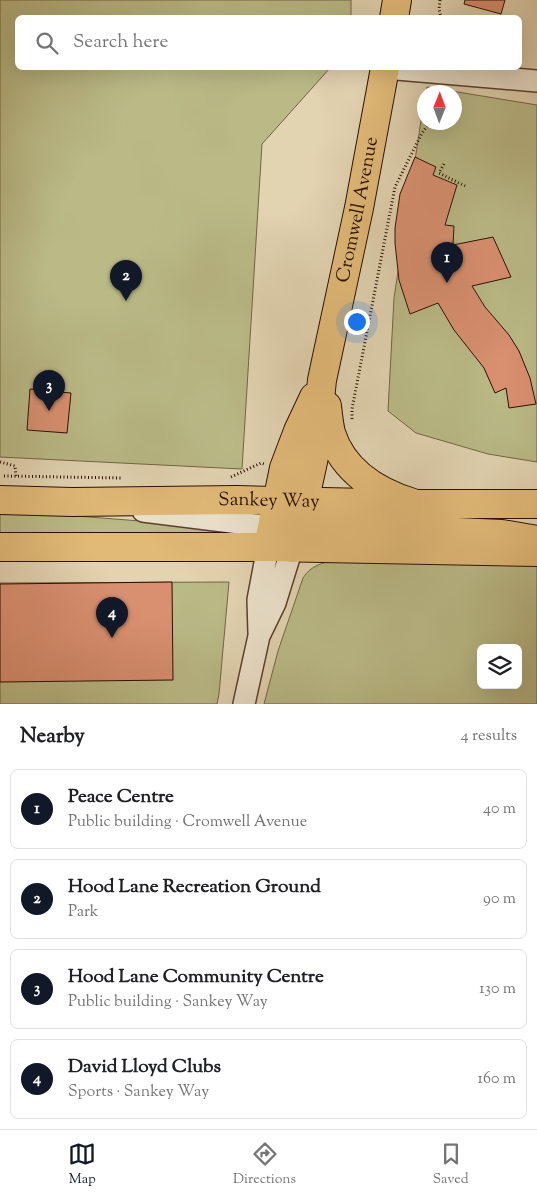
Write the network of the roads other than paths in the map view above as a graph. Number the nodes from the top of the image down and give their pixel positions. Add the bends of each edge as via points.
1 (397, 0) edge
2 (394, 15) edge
3 (385, 70) edge
4 (408, 70) edge
5 (537, 81) edge
6 (322, 380) junction
7 (0, 500) edge
8 (276, 501) junction
9 (72, 502) junction
10 (416, 504) junction
11 (537, 504) edge
12 (286, 530) junction
13 (537, 540) edge
14 (0, 547) edge
15 (537, 552) edge
16 (244, 704) edge

1 - 2 main road
3 - 6 main road, Cromwell Avenue
4 - 5 street
6 - 8 main road, Cromwell Avenue via 298,431
6 - 10 main road via 332,434 343,457 378,490
6 - 12 main road, Cromwell Avenue via 316,442
7 - 9 main road, Sankey Way
8 - 9 main road, Sankey Way
8 - 12 main road, Sankey Way
9 - 12 street
10 - 11 main road, Sankey Way
10 - 12 main road, Sankey Way
12 - 13 main road via 502,534
12 - 14 main road, Sankey Way
12 - 15 main road, Sankey Way
12 - 16 street via 275,603 259,636

